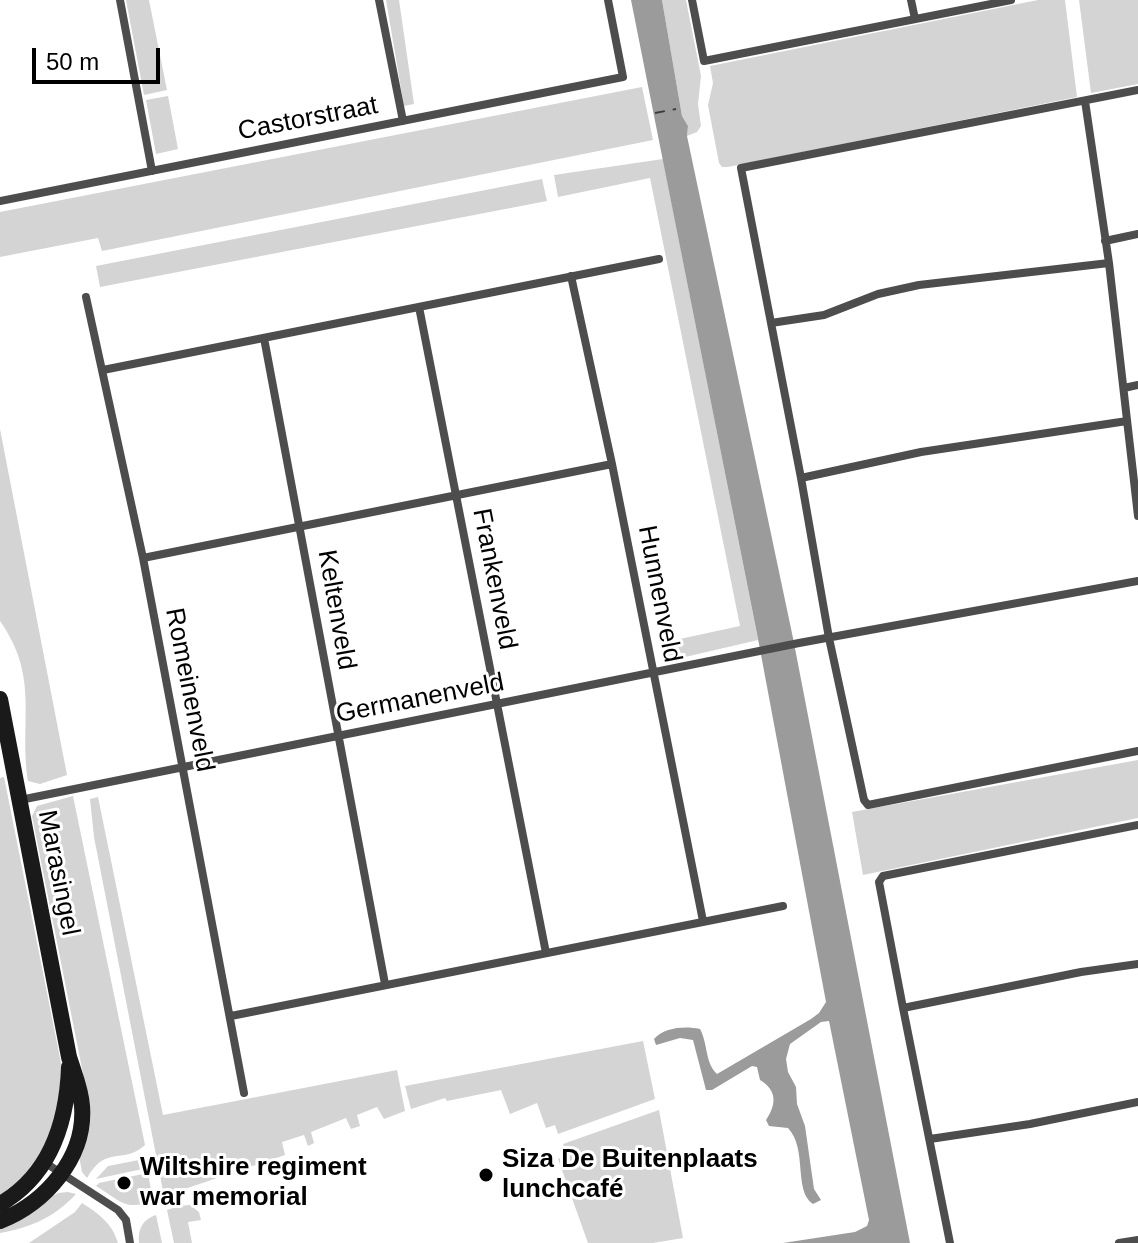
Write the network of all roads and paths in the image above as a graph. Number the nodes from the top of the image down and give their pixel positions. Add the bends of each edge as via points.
1 (120, 0) edge
2 (379, 0) edge
3 (608, 0) edge
4 (692, 0) edge
5 (911, 0) edge
6 (1011, 0) edge
7 (915, 19) junction
8 (1138, 90) edge
9 (1085, 101) junction
10 (403, 121) junction
11 (152, 171) junction
12 (0, 201) edge
13 (1138, 234) edge
14 (1105, 241) junction
15 (659, 259) dead end
16 (1109, 263) junction
17 (571, 276) junction
18 (86, 297) dead end
19 (419, 307) junction
20 (771, 323) junction
21 (264, 338) junction
22 (103, 370) junction
23 (1138, 385) edge
24 (1124, 388) junction
25 (1127, 421) junction
26 (612, 464) junction
27 (801, 478) junction
28 (458, 496) junction
29 (1138, 516) edge
30 (301, 527) junction
31 (143, 558) junction
32 (1138, 581) edge
33 (829, 638) junction
34 (655, 674) junction
35 (0, 699) edge
36 (497, 705) junction
37 (339, 735) junction
38 (1138, 751) edge
39 (185, 768) junction
40 (19, 800) junction
41 (1138, 825) edge
42 (783, 906) dead end
43 (703, 921) junction
44 (546, 953) junction
45 (1138, 964) edge
46 (385, 984) junction
47 (903, 1008) junction
48 (231, 1016) junction
49 (69, 1057) junction
50 (244, 1093) dead end
51 (1138, 1102) edge
52 (930, 1139) junction
53 (44, 1162) junction
54 (62, 1173) junction
55 (0, 1204) edge
56 (0, 1221) edge
57 (1138, 1240) edge
58 (130, 1243) edge
59 (950, 1243) edge
60 (1119, 1243) edge

1 - 11 street
2 - 10 street
3 - 10 street, Castorstraat via 623,77
4 - 7 street via 704,61
5 - 7 street
6 - 7 street
8 - 9 street
9 - 14 street
9 - 20 street via 741,168
10 - 11 street, Castorstraat
11 - 12 street, Castorstraat
13 - 14 street
14 - 16 street
15 - 17 street
16 - 20 street via 919,285 824,315
16 - 24 street
17 - 19 street
17 - 26 street, Hunnenveld
18 - 22 street, Romeinenveld
19 - 21 street
19 - 28 street, Frankenveld
20 - 27 street
21 - 22 street
21 - 30 street, Keltenveld
22 - 31 street, Romeinenveld
23 - 24 street
24 - 25 street
25 - 27 street via 921,452
25 - 29 street
26 - 28 street
26 - 34 street, Hunnenveld
27 - 33 street
28 - 30 street
28 - 36 street, Frankenveld
30 - 31 street
30 - 37 street, Keltenveld
31 - 39 street, Romeinenveld
32 - 33 street, Germanenveld
33 - 34 street, Germanenveld
33 - 38 street via 868,805
34 - 36 street, Germanenveld
34 - 43 street, Hunnenveld
35 - 40 street, Marasingel
36 - 37 street, Germanenveld
36 - 44 street, Frankenveld
37 - 39 street, Germanenveld
37 - 46 street, Keltenveld
39 - 40 street, Germanenveld
39 - 48 street, Romeinenveld
40 - 49 street, Marasingel
41 - 47 street via 883,876 879,882
42 - 43 street
43 - 44 street
44 - 46 street
45 - 47 street
46 - 48 street
47 - 52 street
48 - 50 street, Romeinenveld
49 - 53 street, Marasingel via 64,1117
49 - 54 street, Marasingel via 82,1109 77,1142
51 - 52 street
52 - 59 street
53 - 54 street
53 - 55 street, Marasingel via 26,1185
54 - 56 street, Marasingel via 32,1205
54 - 58 street via 118,1210 126,1220
57 - 60 street

